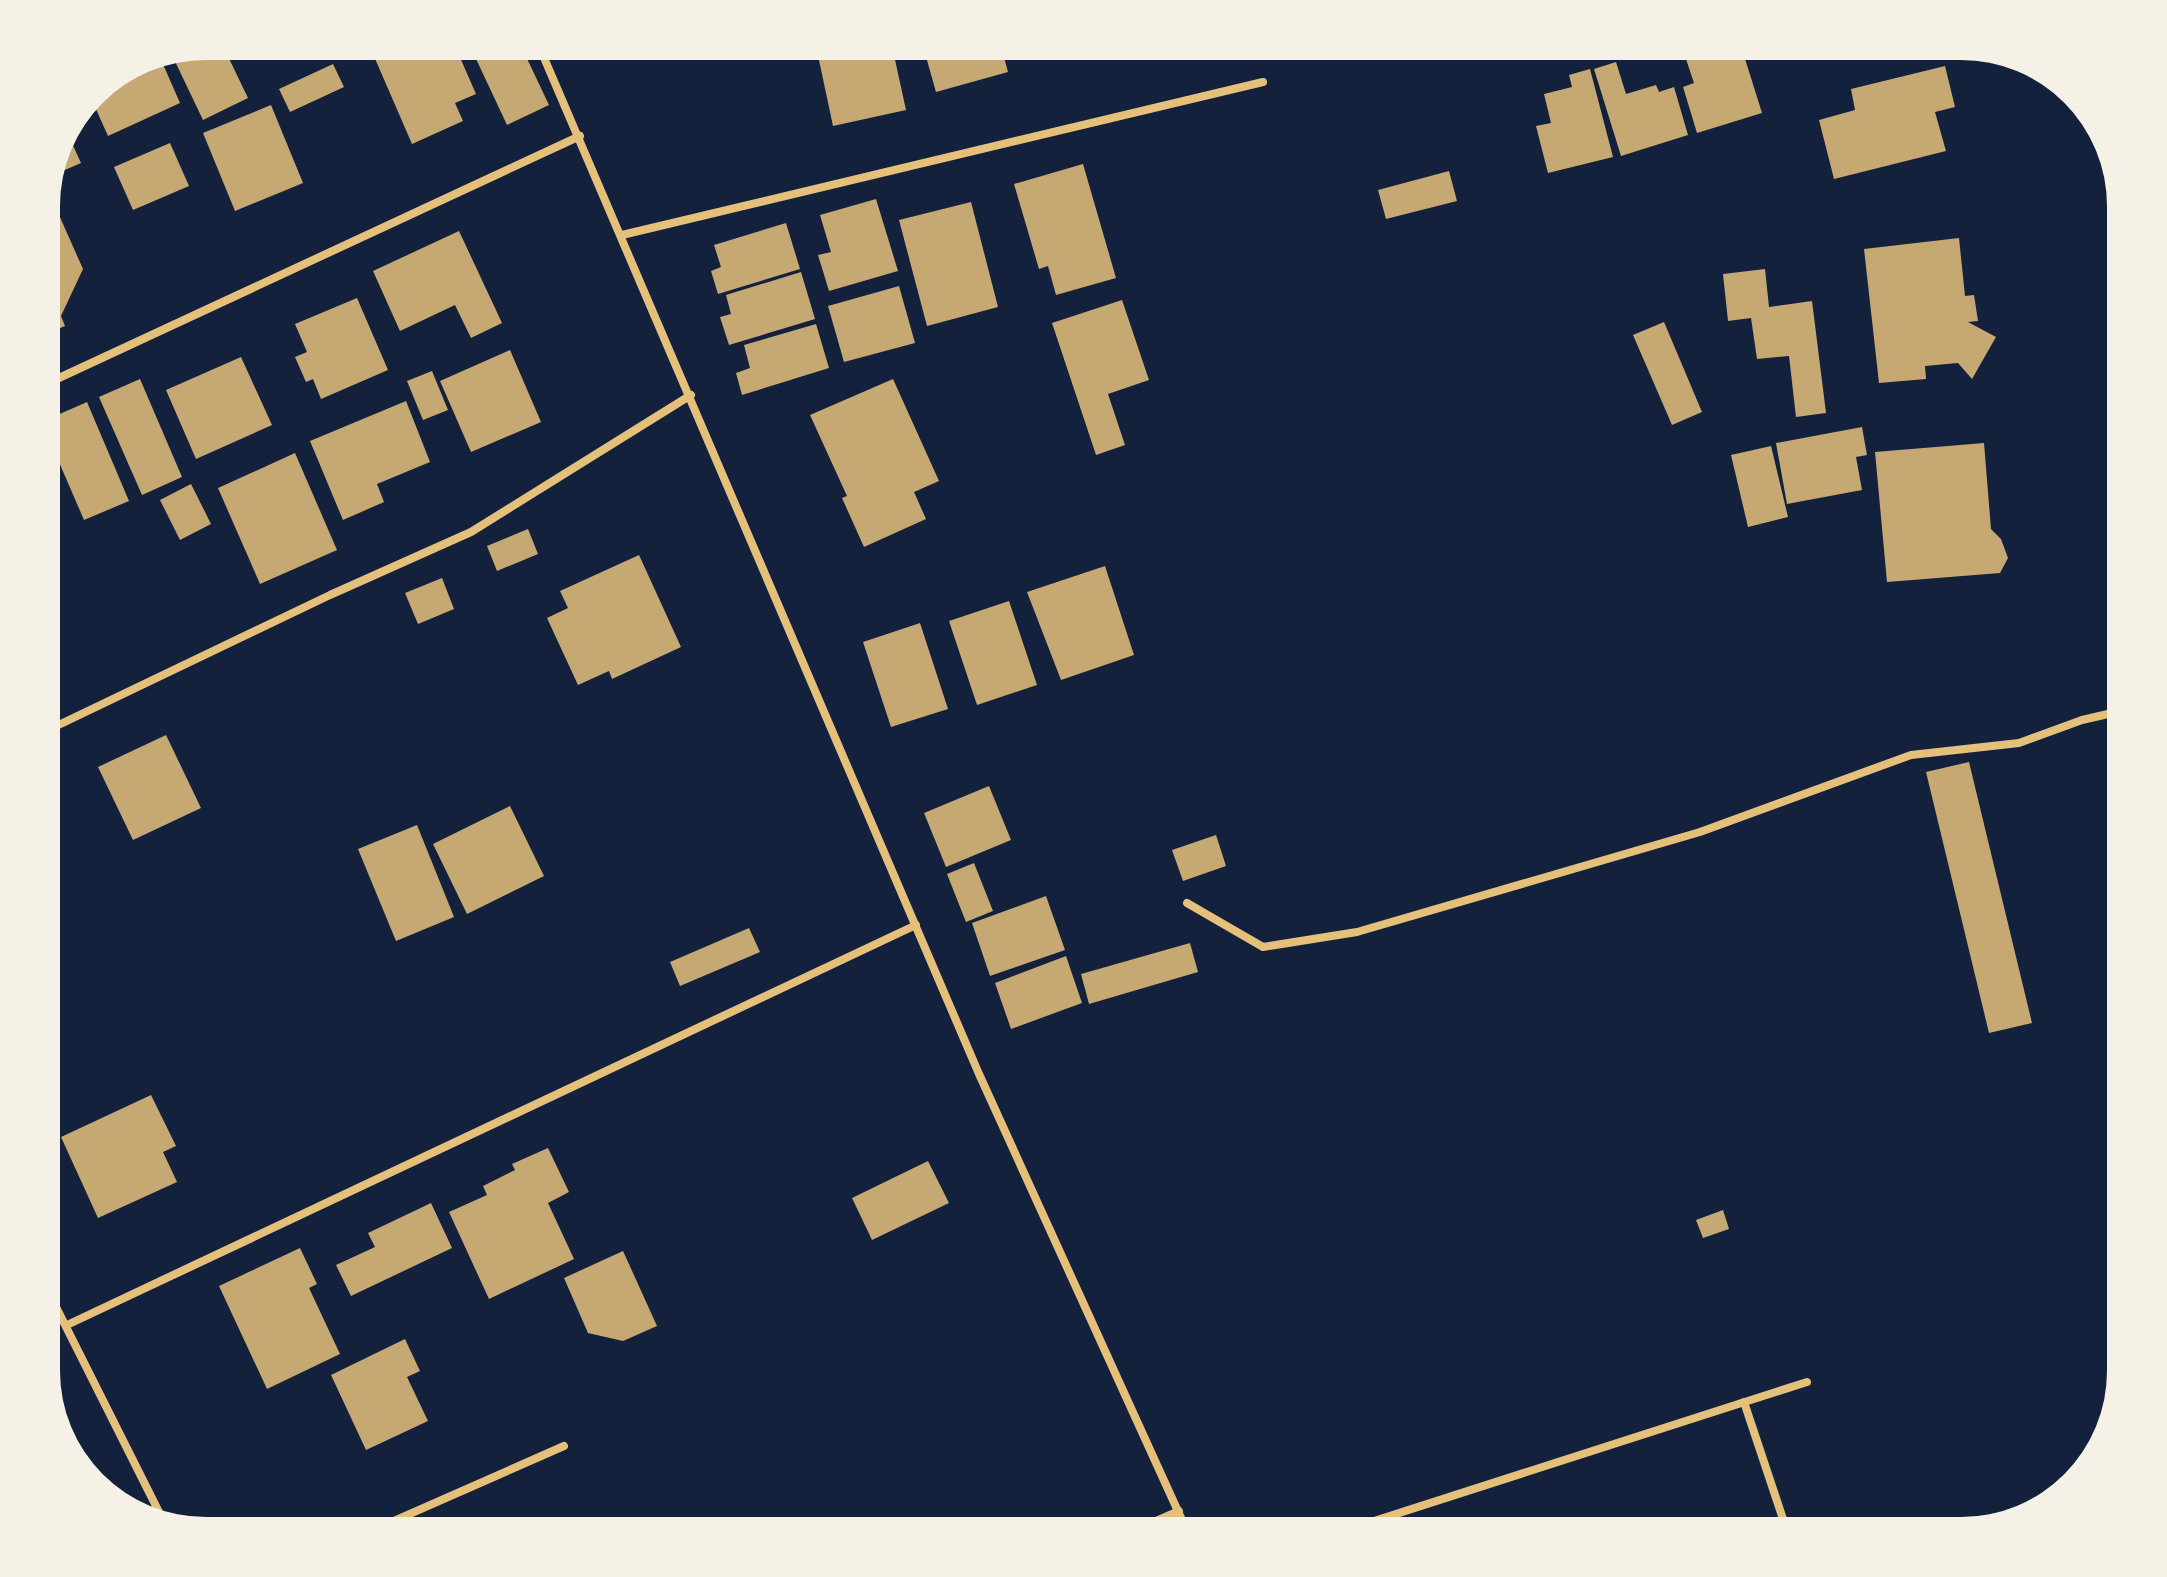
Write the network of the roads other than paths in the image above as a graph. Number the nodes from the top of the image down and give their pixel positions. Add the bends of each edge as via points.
1 (545, 60) edge
2 (1263, 82) dead end
3 (580, 136) junction
4 (622, 235) junction
5 (60, 377) edge
6 (691, 395) junction
7 (2107, 714) edge
8 (60, 724) edge
9 (1187, 903) dead end
10 (916, 925) junction
11 (60, 1312) edge
12 (67, 1325) junction
13 (1807, 1382) dead end
14 (1744, 1402) junction
15 (564, 1446) dead end
16 (157, 1508) edge
17 (1179, 1511) junction
18 (403, 1517) edge
19 (1165, 1517) edge
20 (1181, 1517) edge
21 (1387, 1517) edge
22 (1782, 1517) edge

1 - 3 street
2 - 4 street
3 - 4 street
3 - 5 street
4 - 6 street
6 - 8 street via 471,532
6 - 10 street
7 - 9 street via 2019,743 1911,755 1700,832 1357,932 1263,947
10 - 12 street
10 - 17 street
11 - 12 street
12 - 16 street
13 - 14 street
14 - 21 street
14 - 22 street
15 - 18 street
17 - 19 street
17 - 20 street

